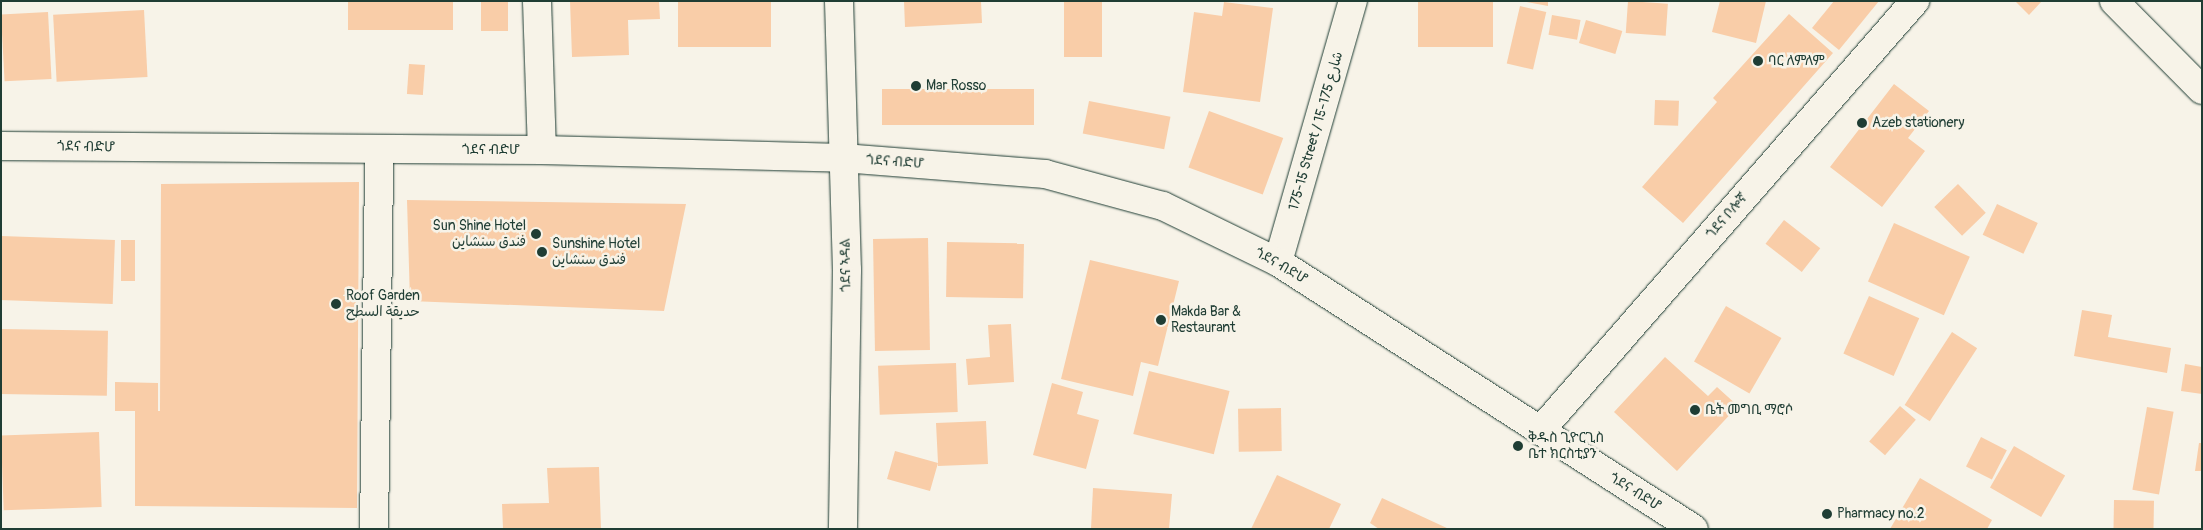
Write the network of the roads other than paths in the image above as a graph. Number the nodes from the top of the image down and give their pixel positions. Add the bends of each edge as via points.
1 (536, 1) edge
2 (839, 1) edge
3 (1353, 1) edge
4 (1915, 1) edge
5 (2114, 1) edge
6 (2202, 90) edge
7 (1, 146) edge
8 (379, 149) junction
9 (542, 150) junction
10 (842, 158) junction
11 (1278, 262) junction
12 (1540, 431) junction
13 (374, 529) edge
14 (843, 529) edge
15 (1694, 529) edge

1 - 9 street
2 - 10 street, ጎደና ኣዳል
3 - 11 street, 175-15 Street / شارع 175-15
4 - 12 street, ጎደና ቦሎኛ
5 - 6 street
7 - 8 street, ጎደና ብድሆ
8 - 9 street, ጎደና ብድሆ
8 - 13 street
9 - 10 street, ጎደና ብድሆ
10 - 11 street, ጎደና ብድሆ via 1045,174 1163,206
10 - 14 street, ጎደና ኣዳል via 847,270
11 - 12 street, ጎደና ብድሆ
12 - 15 street, ጎደና ብድሆ

